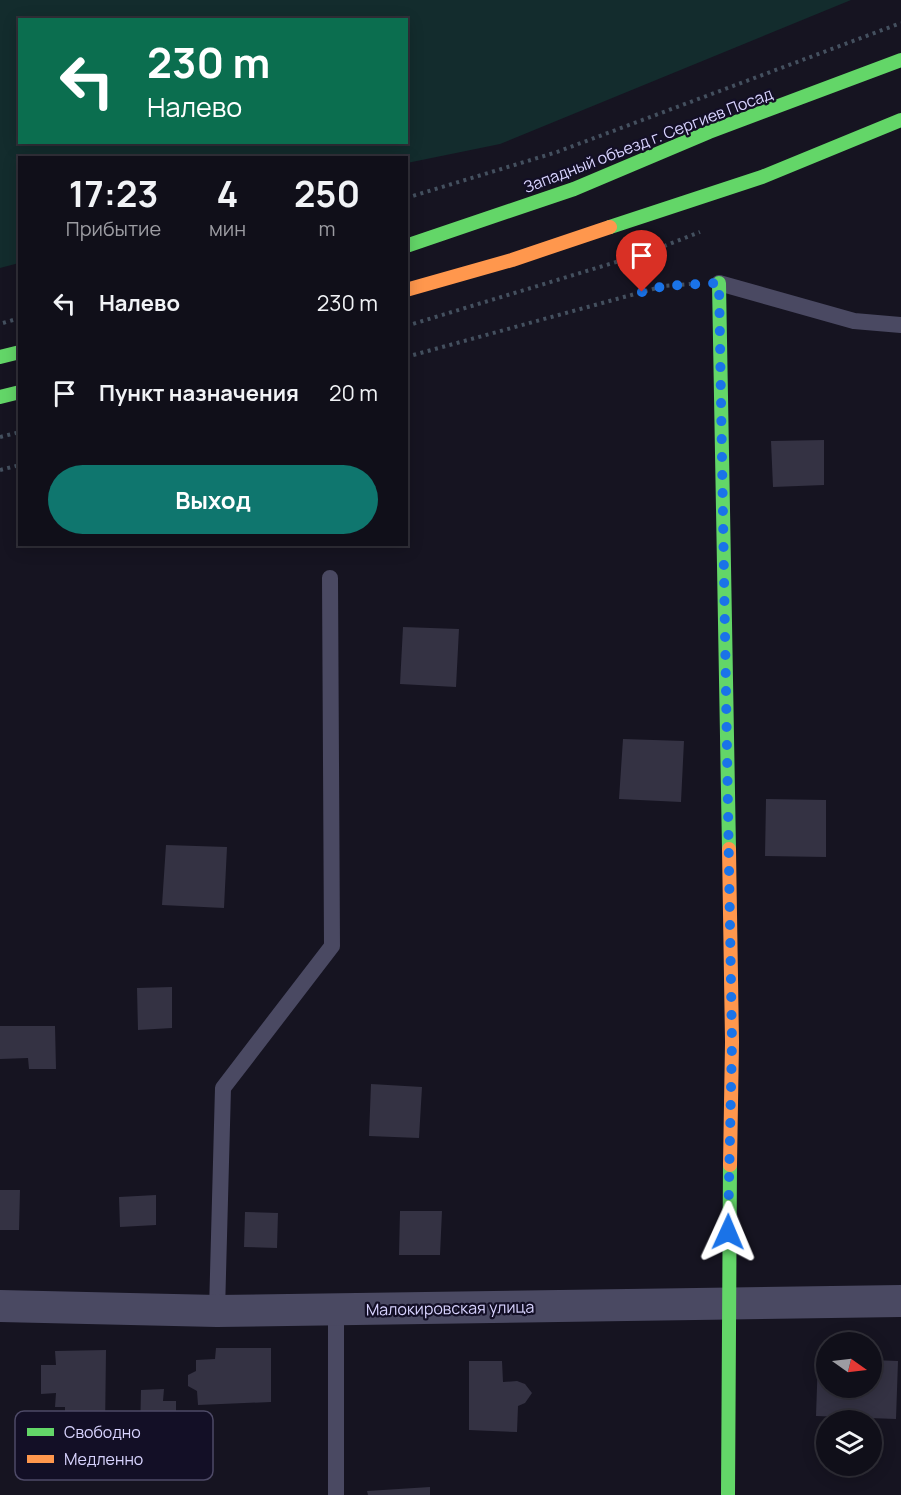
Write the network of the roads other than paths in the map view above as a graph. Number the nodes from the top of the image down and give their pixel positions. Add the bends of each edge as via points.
1 (901, 60) edge
2 (901, 120) edge
3 (408, 245) edge
4 (719, 283) joint
5 (408, 289) edge
6 (901, 325) edge
7 (18, 352) edge
8 (0, 357) edge
9 (18, 392) edge
10 (0, 397) edge
11 (330, 578) dead end
12 (901, 1301) edge
13 (727, 1302) junction
14 (0, 1306) edge
15 (336, 1310) junction
16 (217, 1311) junction
17 (336, 1495) edge
18 (728, 1495) edge

1 - 3 street, Западный объезд г. Сергиев Посад via 709,132 574,189
2 - 5 street via 762,177 512,260
4 - 6 lane via 854,321
4 - 13 street via 732,1042
7 - 8 street
9 - 10 street
11 - 16 lane via 332,946 223,1088
12 - 13 street, Малокировская улица
13 - 15 street, Малокировская улица
13 - 18 street
14 - 16 street, Малокировская улица
15 - 16 street, Малокировская улица
15 - 17 lane

